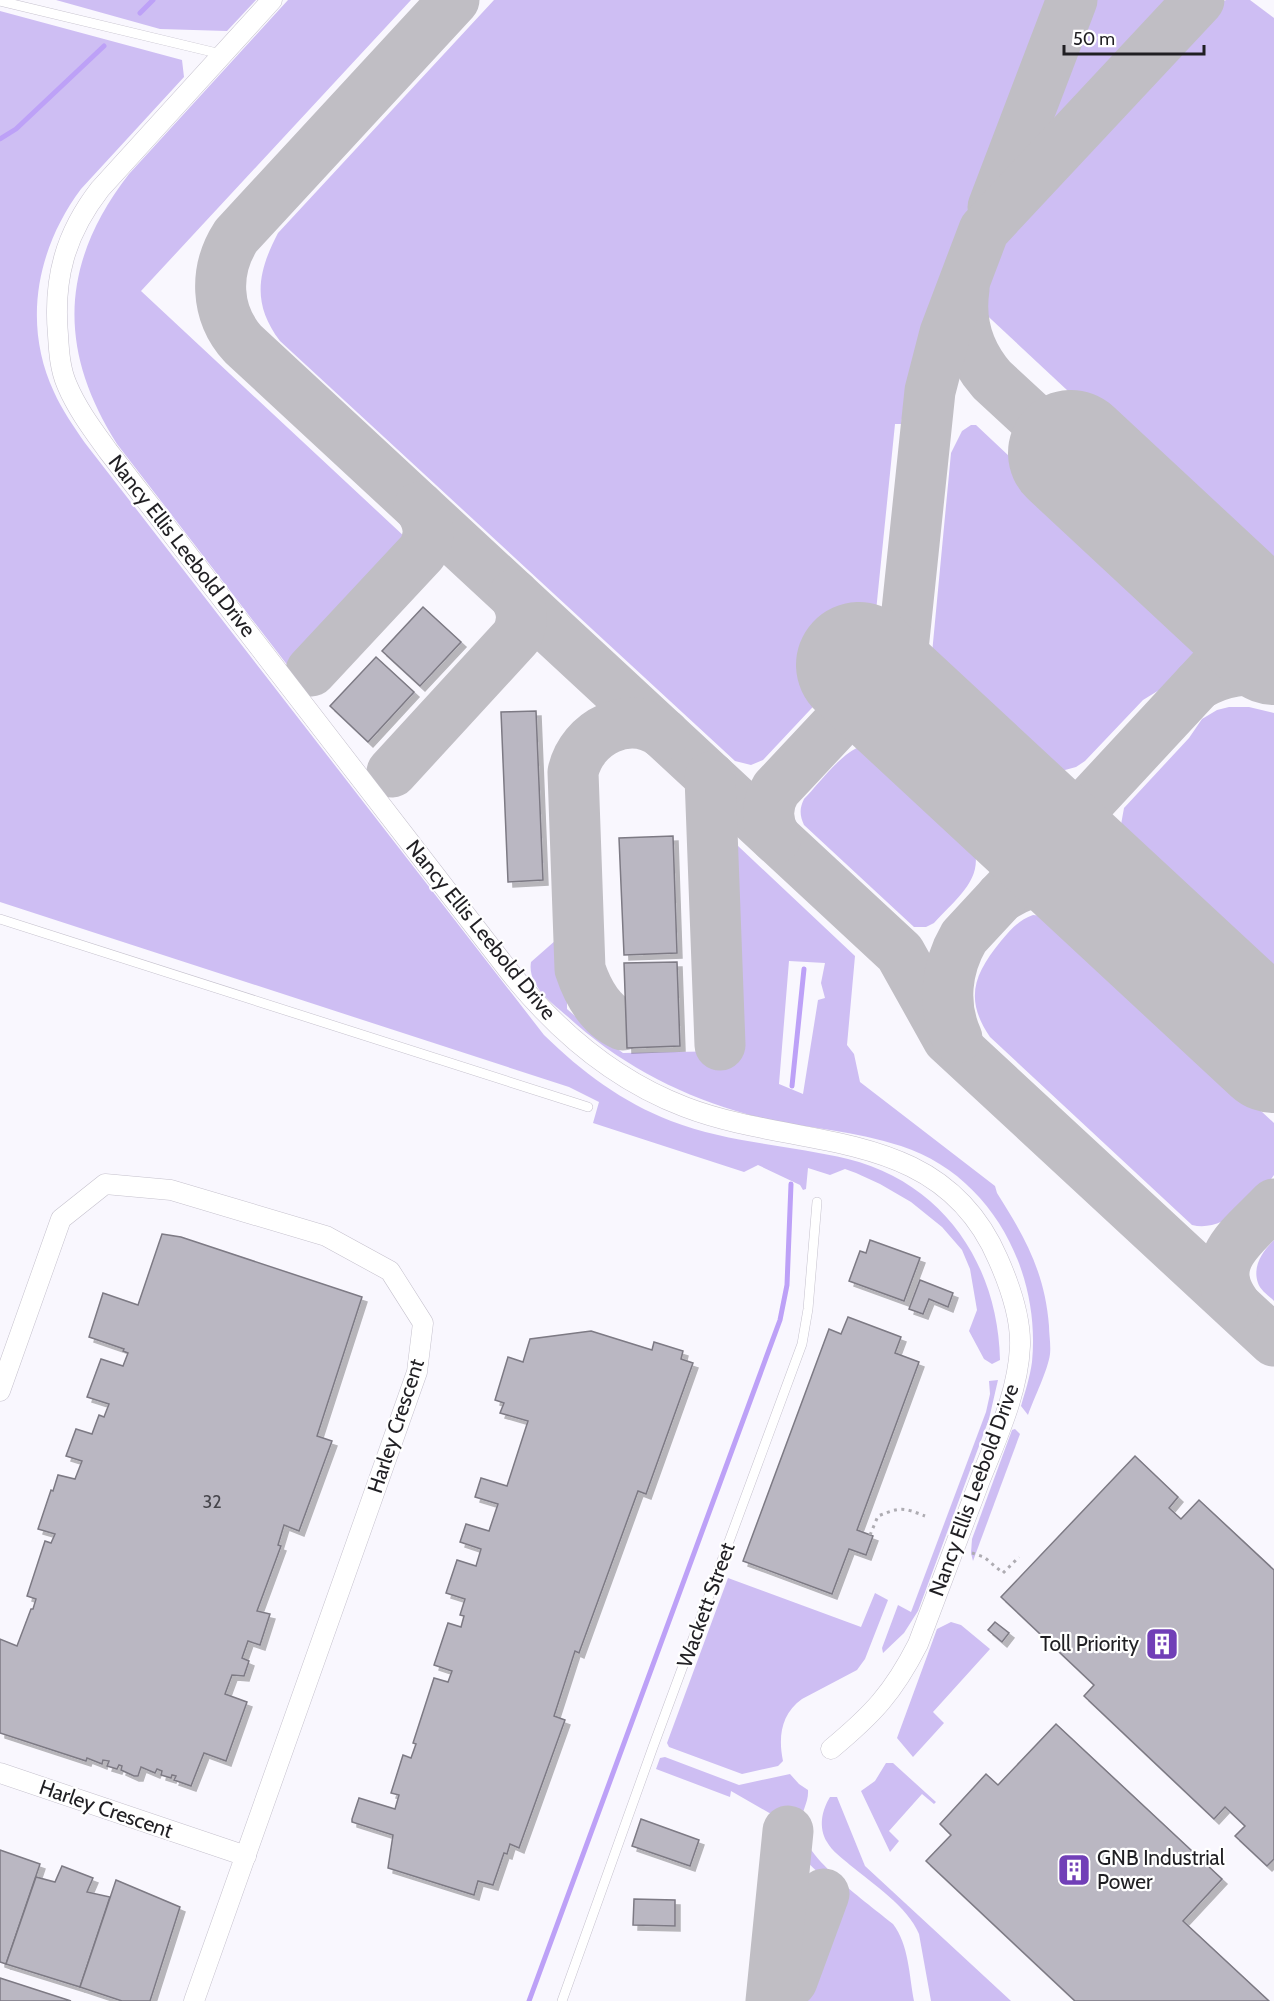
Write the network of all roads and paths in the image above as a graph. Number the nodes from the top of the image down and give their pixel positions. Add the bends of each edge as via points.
1 (272, 0) edge
2 (0, 1) edge
3 (221, 54) junction
4 (0, 919) edge
5 (588, 1107) dead end
6 (817, 1202) dead end
7 (0, 1390) edge
8 (925, 1516) dead end
9 (870, 1535) dead end
10 (976, 1555) dead end
11 (1019, 1557) dead end
12 (831, 1749) dead end
13 (0, 1773) edge
14 (246, 1856) junction
15 (194, 2001) edge
16 (562, 2001) edge

1 - 3 street, Nancy Ellis Leebold Drive
2 - 3 lane
3 - 12 street, Nancy Ellis Leebold Drive via 100,189 75,227 65,253 56,299 61,367 90,426 522,987 551,1019 610,1068 685,1107 743,1125 868,1149 907,1163 935,1179 968,1208 992,1244 1008,1284 1019,1338 1012,1392 943,1579 903,1674 867,1719
4 - 5 lane
6 - 16 lane, Wackett Street via 802,1344
7 - 14 street, Harley Crescent via 61,1219 105,1184 171,1190 326,1236 390,1271 423,1323 417,1372
8 - 9 path via 903,1508 892,1511 878,1516
10 - 11 path via 1003,1574
13 - 14 street, Harley Crescent
14 - 15 street, Harley Crescent

